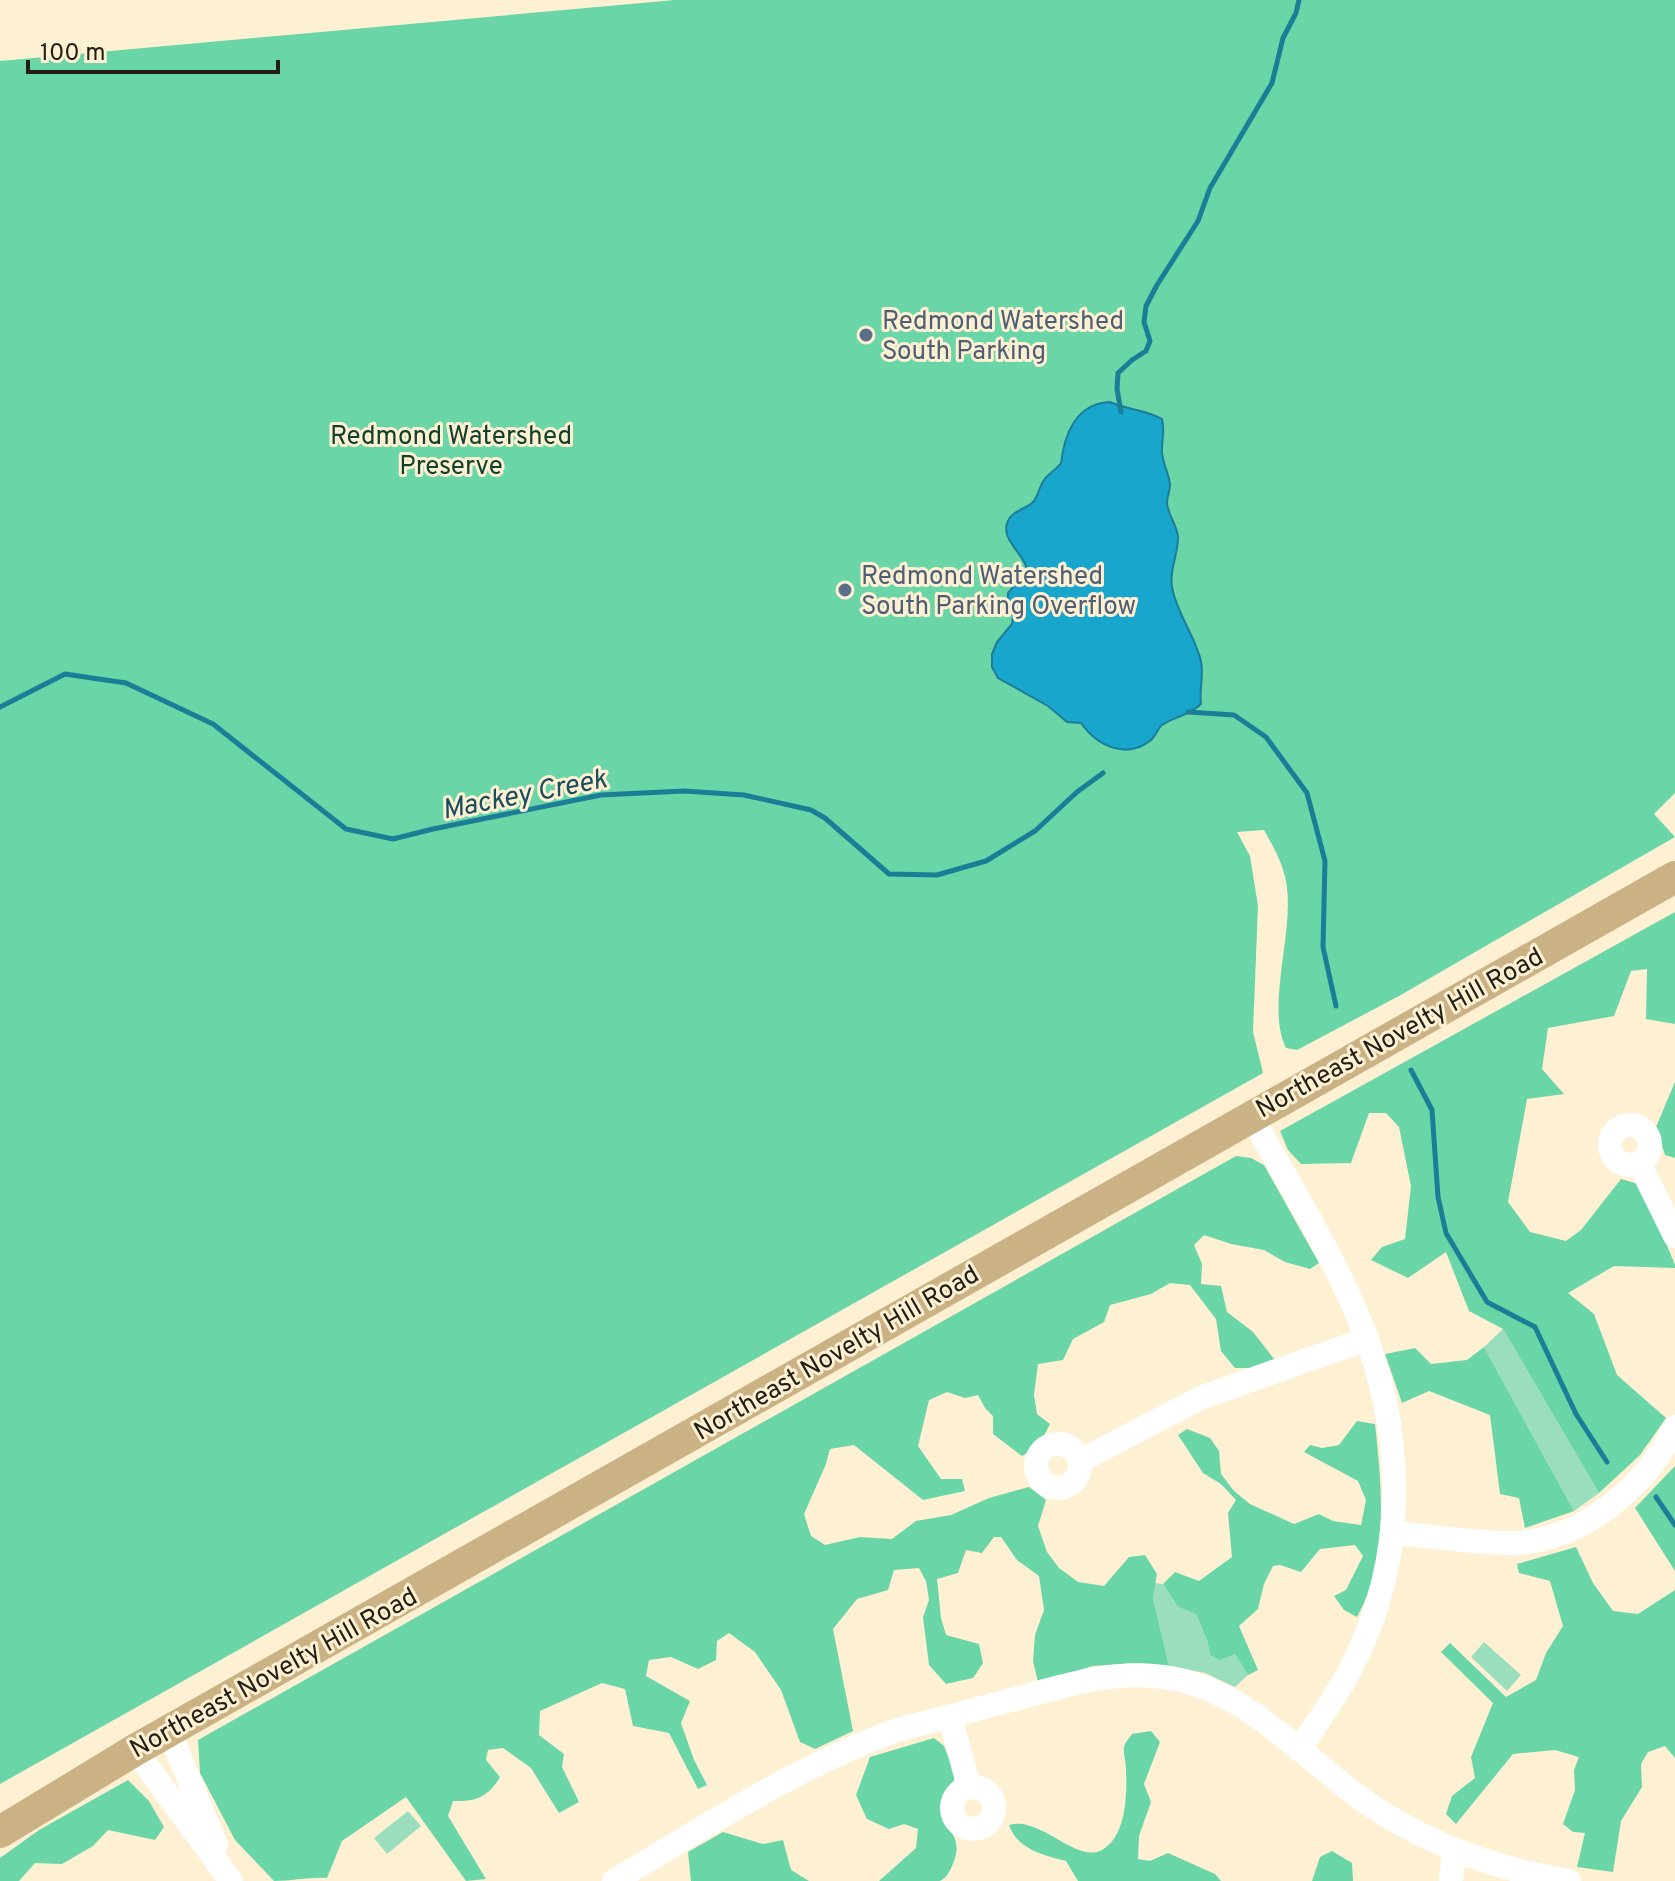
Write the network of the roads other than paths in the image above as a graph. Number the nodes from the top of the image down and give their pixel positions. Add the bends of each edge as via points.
1 (1675, 877) edge
2 (1251, 1115) junction
3 (1639, 1163) dead end
4 (1675, 1236) edge
5 (1367, 1339) junction
6 (1675, 1427) edge
7 (1080, 1461) dead end
8 (1394, 1533) junction
9 (950, 1717) junction
10 (169, 1731) junction
11 (135, 1750) junction
12 (1299, 1750) junction
13 (969, 1787) dead end
14 (0, 1832) edge
15 (1454, 1851) junction
16 (231, 1881) edge
17 (614, 1881) edge
18 (1451, 1881) edge
19 (1569, 1881) edge

1 - 2 main road, Northeast Novelty Hill Road
2 - 5 street via 1347,1291
2 - 10 main road, Northeast Novelty Hill Road
3 - 4 street
5 - 7 street via 1200,1398
5 - 8 street via 1393,1448
6 - 8 street via 1633,1487 1576,1527 1513,1543
8 - 12 street via 1379,1597 1351,1668
9 - 12 street via 1095,1677 1163,1677 1220,1694
9 - 13 street
9 - 17 street via 897,1730 829,1758
10 - 11 main road, Northeast Novelty Hill Road
10 - 16 street
11 - 14 main road, Northeast Novelty Hill Road
11 - 16 street
12 - 15 street via 1366,1802
15 - 18 street
15 - 19 street

